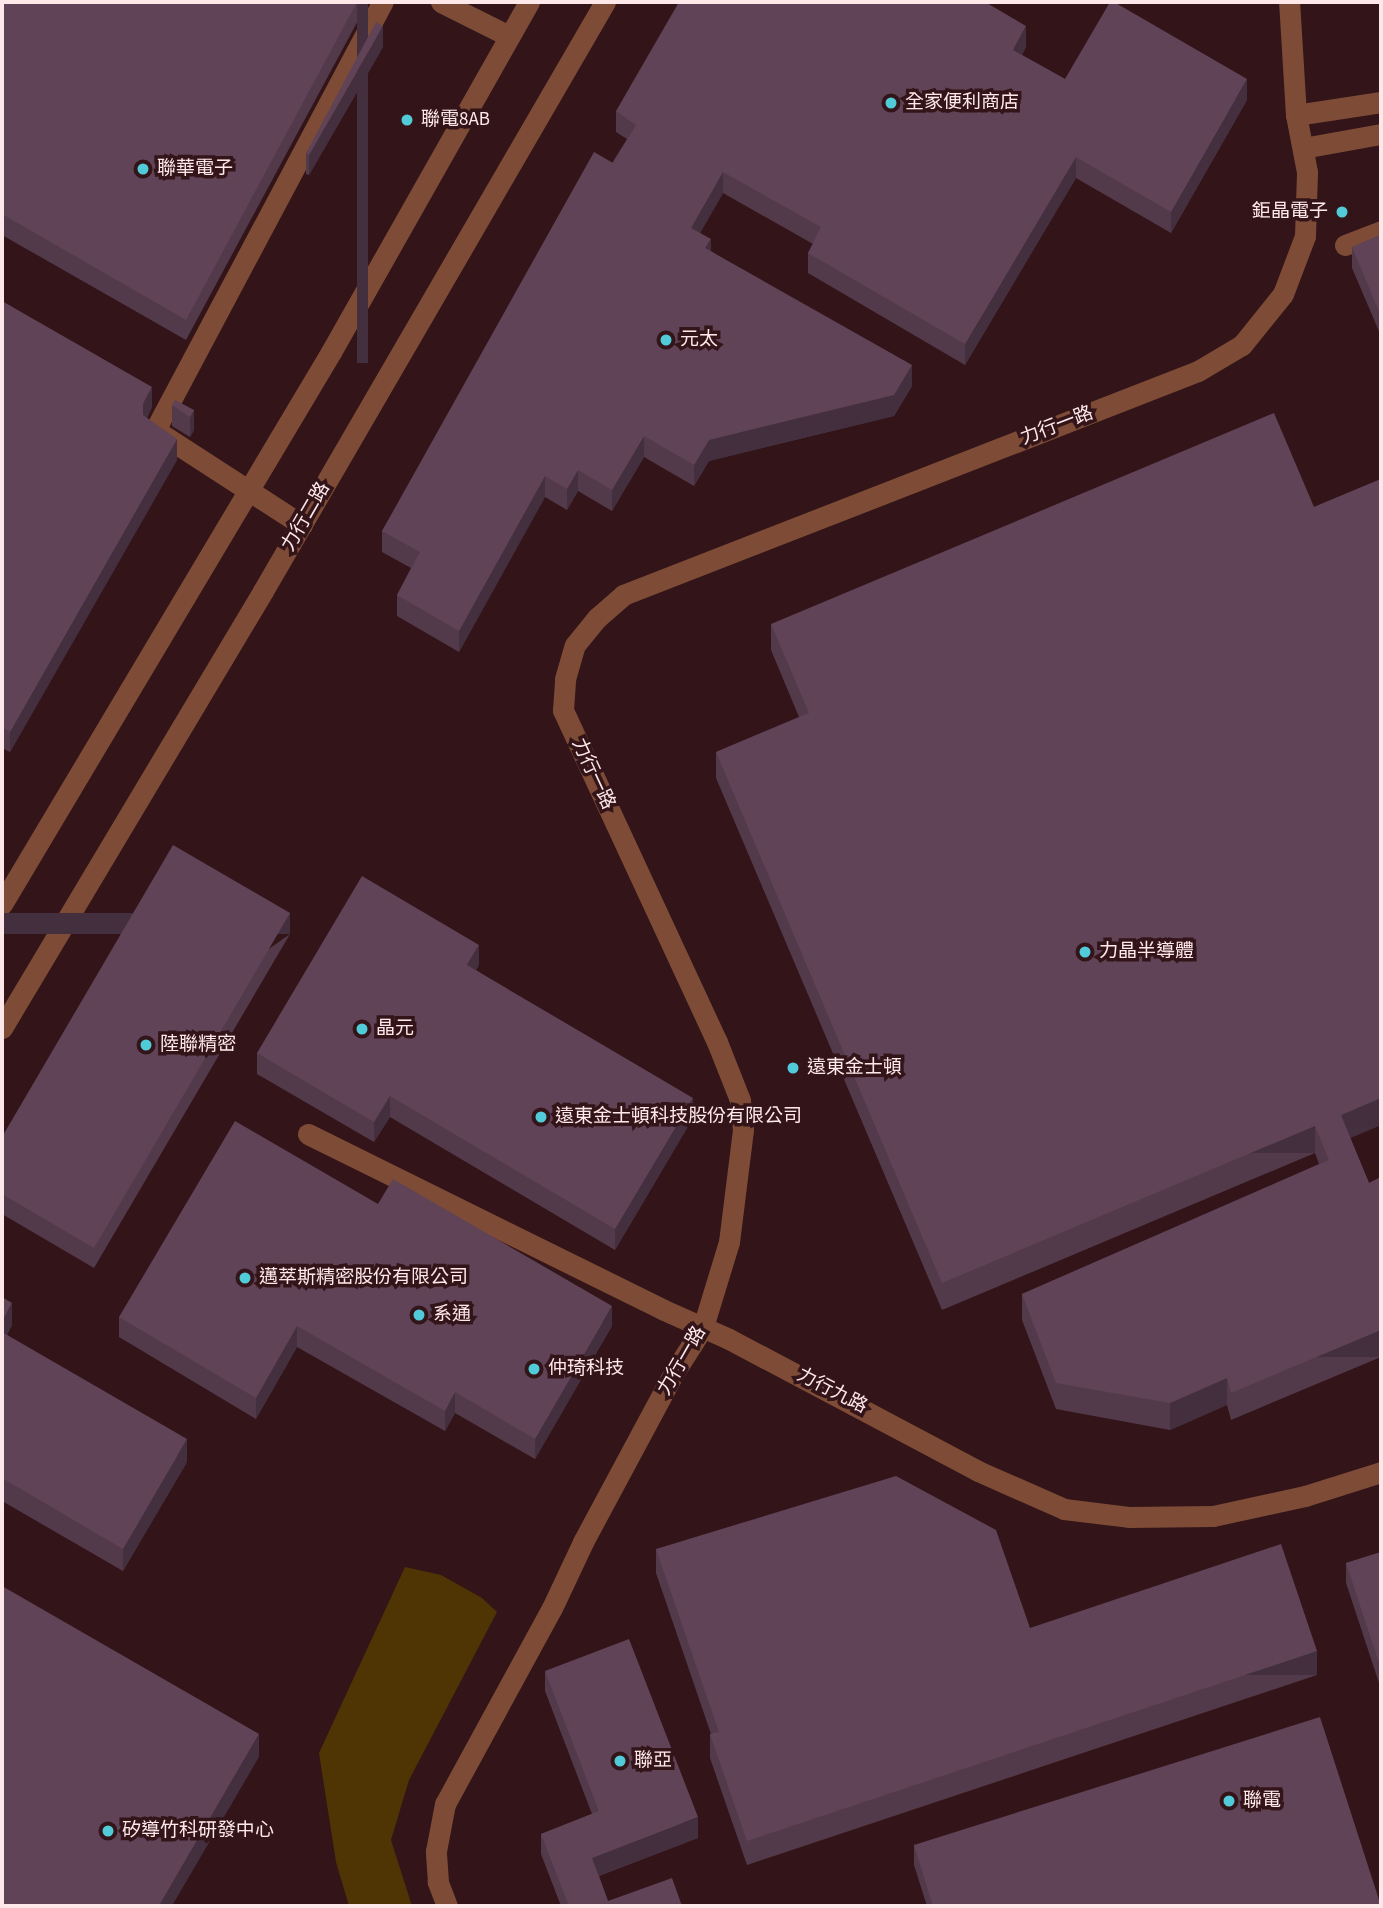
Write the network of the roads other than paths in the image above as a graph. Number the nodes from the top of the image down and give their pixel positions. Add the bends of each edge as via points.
1 (383, 2) edge
2 (441, 2) edge
3 (529, 2) edge
4 (605, 2) edge
5 (1289, 2) edge
6 (509, 36) junction
7 (1381, 102) edge
8 (1296, 115) junction
9 (1381, 134) edge
10 (1303, 148) junction
11 (1381, 231) edge
12 (1345, 245) dead end
13 (247, 491) junction
14 (302, 524) junction
15 (2, 904) edge
16 (2, 1028) edge
17 (308, 1134) dead end
18 (704, 1327) junction
19 (1381, 1472) edge
20 (447, 1906) edge

1 - 13 street via 155,430
2 - 6 street
3 - 6 street
4 - 14 street, 力行二路
5 - 8 street, 力行一路
6 - 13 street
7 - 8 street
8 - 10 street, 力行一路
9 - 10 street
10 - 18 street, 力行一路 via 1305,236 1283,294 1242,345 1198,372 623,595 575,645 565,679 564,710 740,1100 743,1130 729,1242
11 - 12 street
13 - 14 street
13 - 15 street
14 - 16 street, 力行二路
17 - 18 street, 力行九路
18 - 19 street, 力行九路 via 881,1416 978,1471 1064,1509 1129,1517 1213,1516 1304,1496
18 - 20 street, 力行一路 via 673,1374 445,1804 436,1851 438,1882

